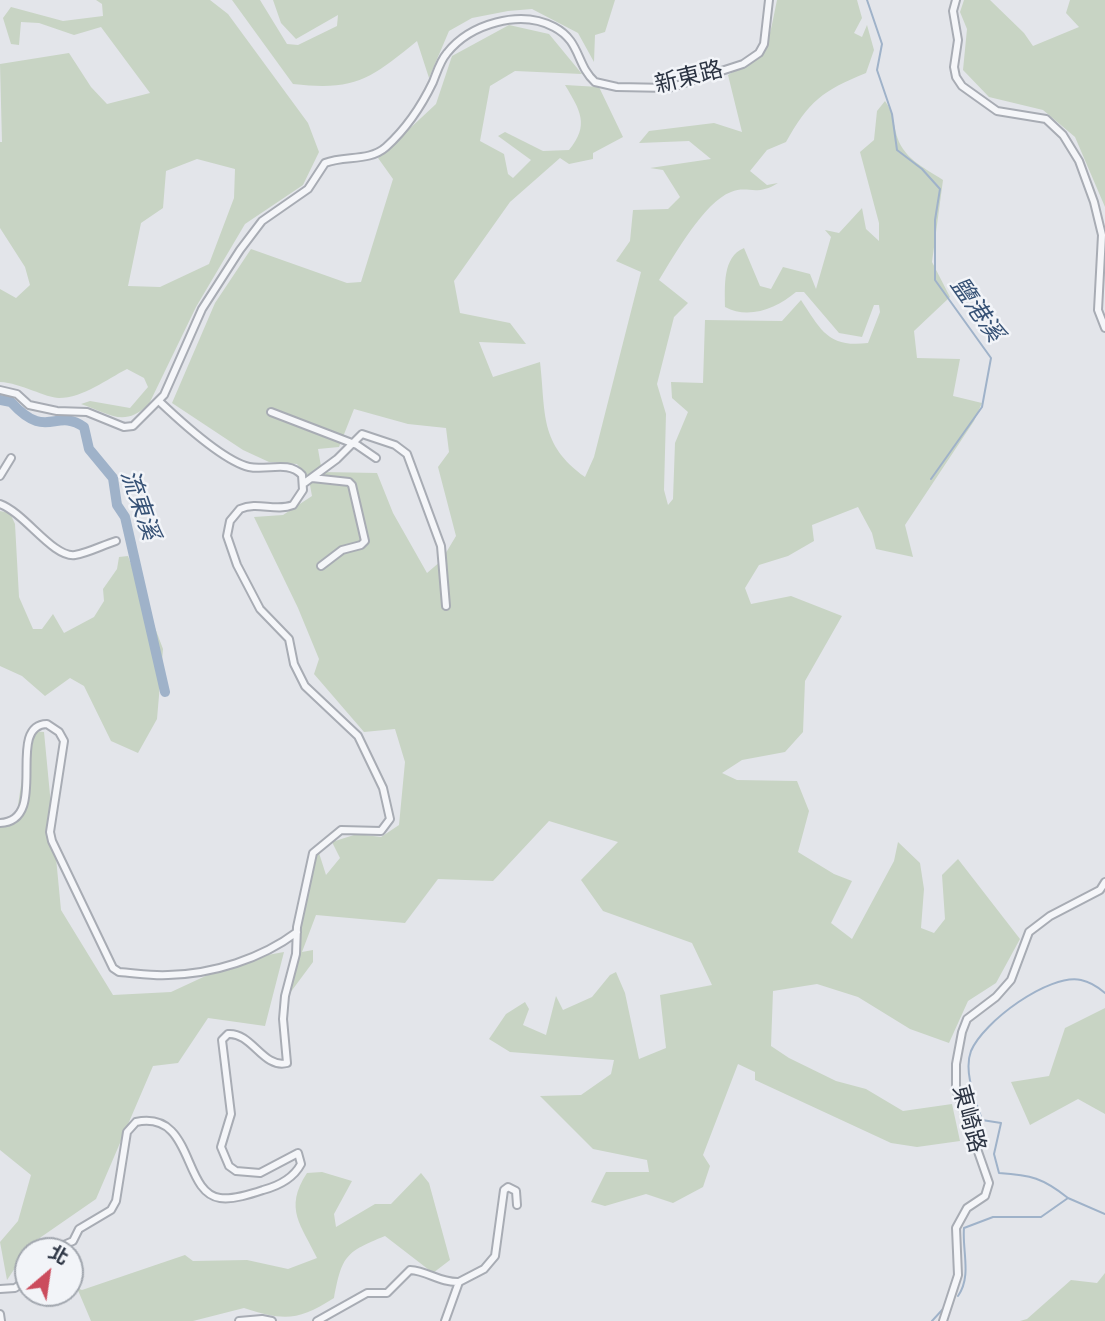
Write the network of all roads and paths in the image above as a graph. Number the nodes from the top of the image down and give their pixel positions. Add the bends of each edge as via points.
1 (769, 0) edge
2 (956, 0) edge
3 (1105, 328) edge
4 (0, 390) edge
5 (160, 402) junction
6 (271, 412) dead end
7 (350, 443) junction
8 (376, 457) dead end
9 (11, 458) dead end
10 (0, 477) edge
11 (312, 478) junction
12 (303, 484) junction
13 (0, 504) edge
14 (116, 541) dead end
15 (321, 566) dead end
16 (446, 606) dead end
17 (0, 823) edge
18 (1105, 882) edge
19 (296, 932) junction
20 (517, 1205) dead end
21 (76, 1237) edge
22 (458, 1282) junction
23 (0, 1314) edge
24 (1, 1321) edge
25 (239, 1321) edge
26 (272, 1321) edge
27 (317, 1321) edge
28 (445, 1321) edge
29 (943, 1321) edge

1 - 5 street, 新東路 via 764,44 752,59 659,89 594,82 571,40 554,26 521,19 490,24 446,53 412,120 379,152 325,163 308,189 262,221 202,309
2 - 3 street via 956,77 997,111 1046,119 1079,161 1102,234 1098,310
4 - 5 street via 17,394 29,405 87,412 124,427 133,426
5 - 12 street via 239,463 252,468 292,468 302,475
6 - 7 street
7 - 8 street
7 - 11 street
7 - 16 street via 362,434 407,454 441,547
9 - 10 street
11 - 12 street
11 - 15 street via 352,485 365,541 342,550
12 - 19 street via 298,501 286,507 240,509 228,528 228,543 257,604 289,639 305,686 358,736 378,775 390,813 381,831 341,830 316,848
13 - 14 street via 27,521 61,554 74,555
17 - 19 street via 12,820 23,807 29,736 37,726 47,724 64,741 52,841 113,968 168,975 213,970 272,948
18 - 29 street, 東崎路 via 1100,890 1049,916 1029,932 1011,980 967,1019 962,1032 956,1089 989,1184 985,1196 967,1208 956,1228 958,1275
19 - 21 street via 283,1014 288,1061 285,1065 268,1060 237,1034 225,1036 230,1114 221,1147 236,1171 260,1173 295,1153 300,1156 298,1169 276,1186 216,1197 201,1183 175,1133 160,1122 136,1122 127,1132 116,1201
20 - 22 street via 516,1191 506,1188 495,1256 484,1269
22 - 27 street via 443,1282 410,1270 387,1293 367,1293
22 - 28 street
23 - 24 street
25 - 26 street

